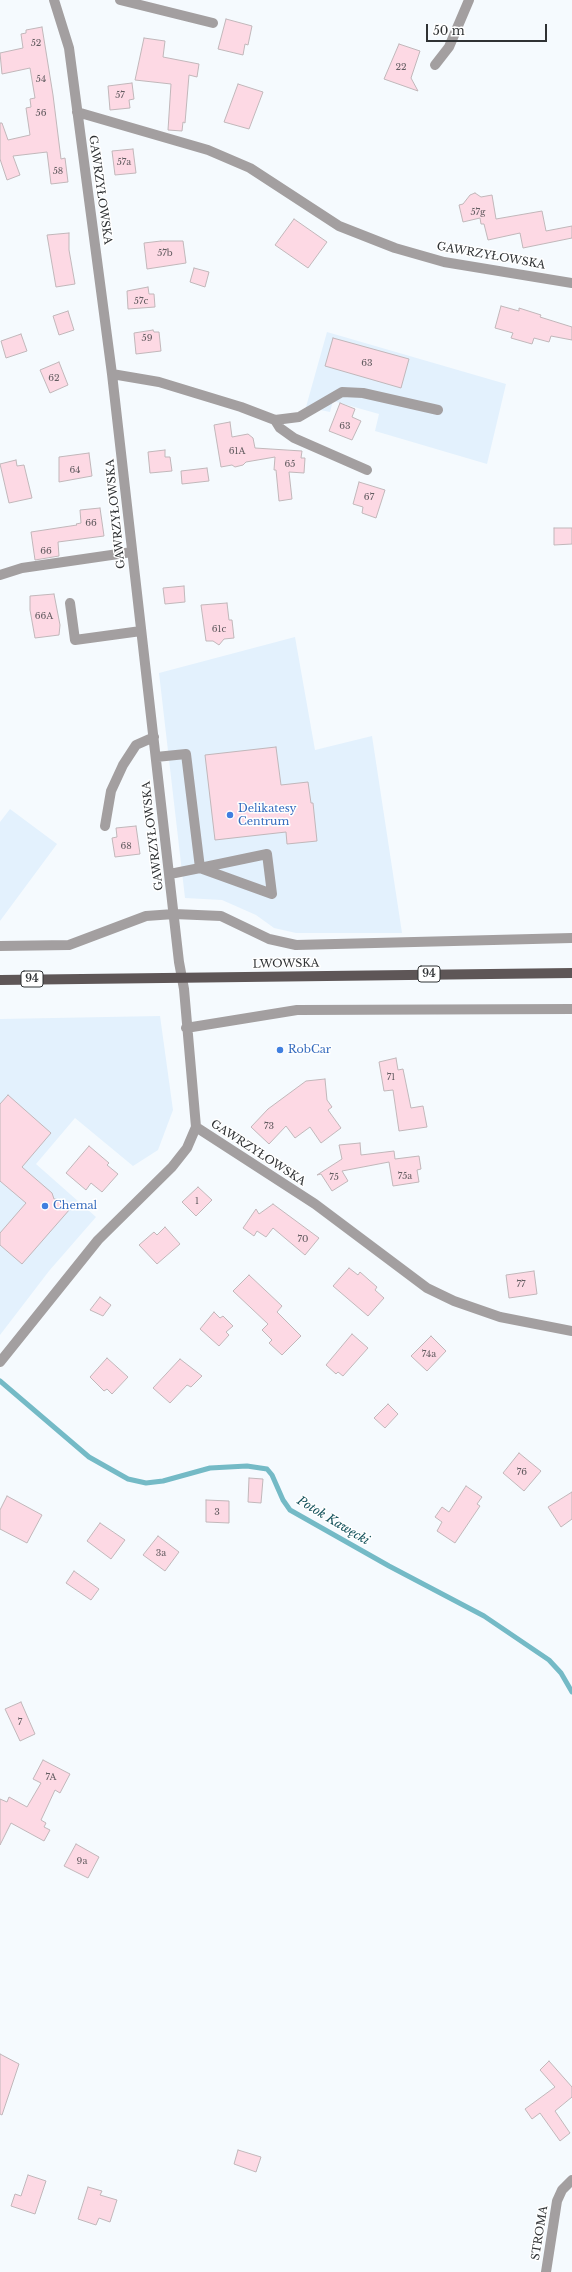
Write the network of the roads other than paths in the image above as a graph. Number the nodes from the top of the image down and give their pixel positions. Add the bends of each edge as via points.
1 (54, 0) edge
2 (120, 0) edge
3 (469, 0) edge
4 (213, 23) dead end
5 (435, 65) dead end
6 (77, 112) junction
7 (572, 283) edge
8 (112, 374) junction
9 (438, 410) dead end
10 (275, 420) junction
11 (367, 470) dead end
12 (132, 552) junction
13 (0, 575) edge
14 (70, 603) dead end
15 (141, 631) junction
16 (154, 737) junction
17 (156, 757) junction
18 (105, 826) dead end
19 (200, 868) junction
20 (170, 874) junction
21 (174, 914) junction
22 (572, 938) edge
23 (0, 946) edge
24 (572, 973) edge
25 (182, 977) junction
26 (0, 980) edge
27 (572, 1009) edge
28 (186, 1028) junction
29 (196, 1127) junction
30 (572, 1331) edge
31 (0, 1362) edge
32 (572, 2180) edge
33 (546, 2272) edge

1 - 6 street, GAWRZYŁOWSKA via 69,48
2 - 4 street
3 - 5 street via 449,47
6 - 7 street, GAWRZYŁOWSKA via 208,150 243,165 339,226 394,248 444,262
6 - 8 street, GAWRZYŁOWSKA
8 - 10 street via 160,382
8 - 12 street, GAWRZYŁOWSKA
9 - 10 street via 363,393 342,392 299,417
10 - 11 street via 280,428 294,438
12 - 13 street via 22,568
12 - 15 street, GAWRZYŁOWSKA
14 - 15 street via 75,640
15 - 16 street, GAWRZYŁOWSKA
16 - 17 street, GAWRZYŁOWSKA
16 - 18 street via 136,745 123,765 111,791
17 - 19 street via 186,754
17 - 20 street, GAWRZYŁOWSKA
19 - 19 street via 267,854 272,894 250,886
19 - 20 street
20 - 21 street, GAWRZYŁOWSKA
21 - 22 street via 221,916 265,937 296,945
21 - 23 street via 140,918 69,945
21 - 25 street, GAWRZYŁOWSKA
24 - 25 main road, LWOWSKA / 94
25 - 26 main road, LWOWSKA / 94
25 - 28 street, GAWRZYŁOWSKA
27 - 28 street via 297,1010
28 - 29 street, GAWRZYŁOWSKA
29 - 30 street, GAWRZYŁOWSKA via 315,1204 428,1288 454,1301 500,1317
29 - 31 street via 187,1148 172,1166 98,1240
32 - 33 street, STROMA via 562,2190 557,2201

